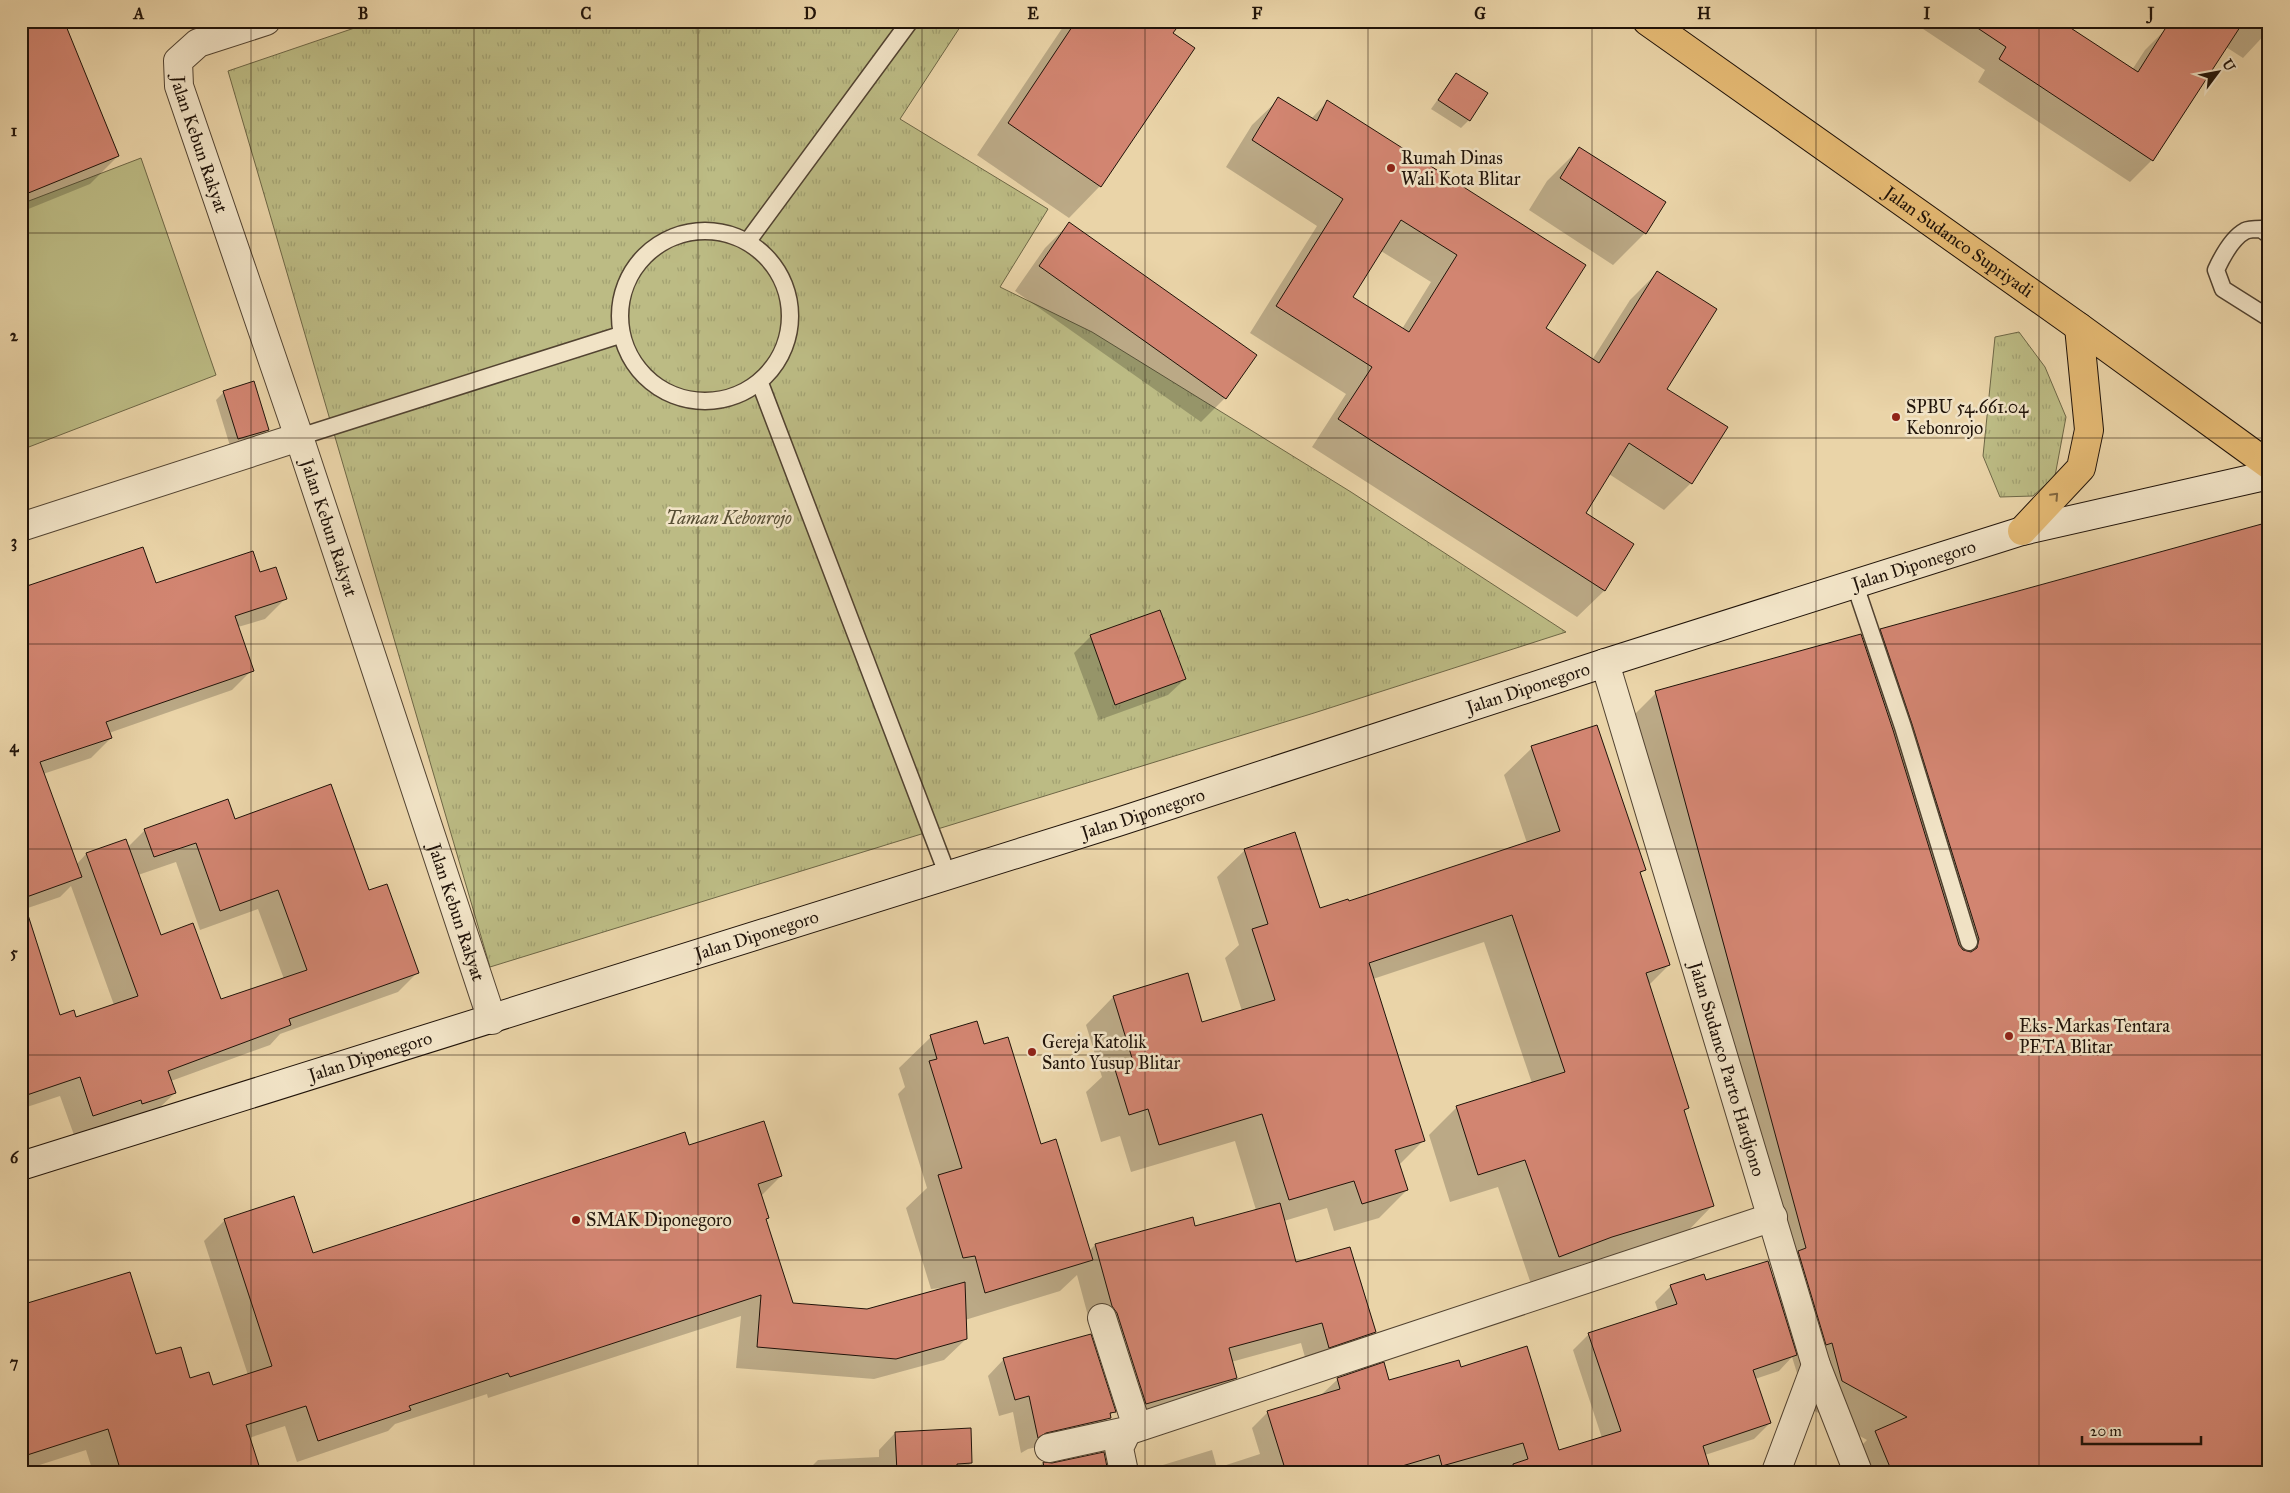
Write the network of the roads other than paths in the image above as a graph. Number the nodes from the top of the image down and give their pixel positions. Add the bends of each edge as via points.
1 (266, 21) edge
2 (910, 21) edge
3 (1647, 21) edge
4 (2269, 235) edge
5 (748, 241) junction
6 (2269, 318) edge
7 (2079, 327) junction
8 (620, 335) junction
9 (760, 383) junction
10 (299, 437) junction
11 (2269, 465) edge
12 (2269, 475) edge
13 (21, 527) edge
14 (2022, 531) junction
15 (1855, 585) junction
16 (1605, 663) junction
17 (948, 876) junction
18 (1970, 942) dead end
19 (492, 1020) junction
20 (21, 1166) edge
21 (1773, 1217) junction
22 (1102, 1318) dead end
23 (1816, 1365) junction
24 (1132, 1429) junction
25 (1049, 1448) dead end
26 (1124, 1472) edge
27 (1776, 1472) edge
28 (1858, 1472) edge

1 - 10 street, Jalan Kebun Rakyat via 198,44 178,61 179,86
2 - 5 lane
3 - 7 main road, Jalan Sudanco Supriyadi
4 - 6 lane via 2261,229 2246,230 2220,260 2216,270 2224,289
5 - 8 lane via 718,230 676,234 649,249 635,264 622,291
5 - 9 lane via 771,261 785,284 791,323 784,353
7 - 11 main road, Jalan Sudanco Supriyadi
14 -> 7 main road via 2081,468 2089,430
8 - 9 lane via 637,369 664,392 706,403 734,398
8 - 10 lane
9 - 17 lane
10 - 13 street
10 - 19 street, Jalan Kebun Rakyat
12 - 14 street, Jalan Diponegoro
14 - 15 street, Jalan Diponegoro
15 - 16 street, Jalan Diponegoro
15 - 18 lane
16 - 17 street, Jalan Diponegoro
16 - 21 street, Jalan Sudanco Parto Hardjono
17 - 19 street, Jalan Diponegoro
19 - 20 street, Jalan Diponegoro
21 - 23 street, Jalan Sudanco Parto Hardjono
21 - 24 street
22 - 24 street
23 - 27 street
23 - 28 street, Jalan Sudanco Parto Hardjono
24 - 25 street
24 - 26 street via 1119,1448

